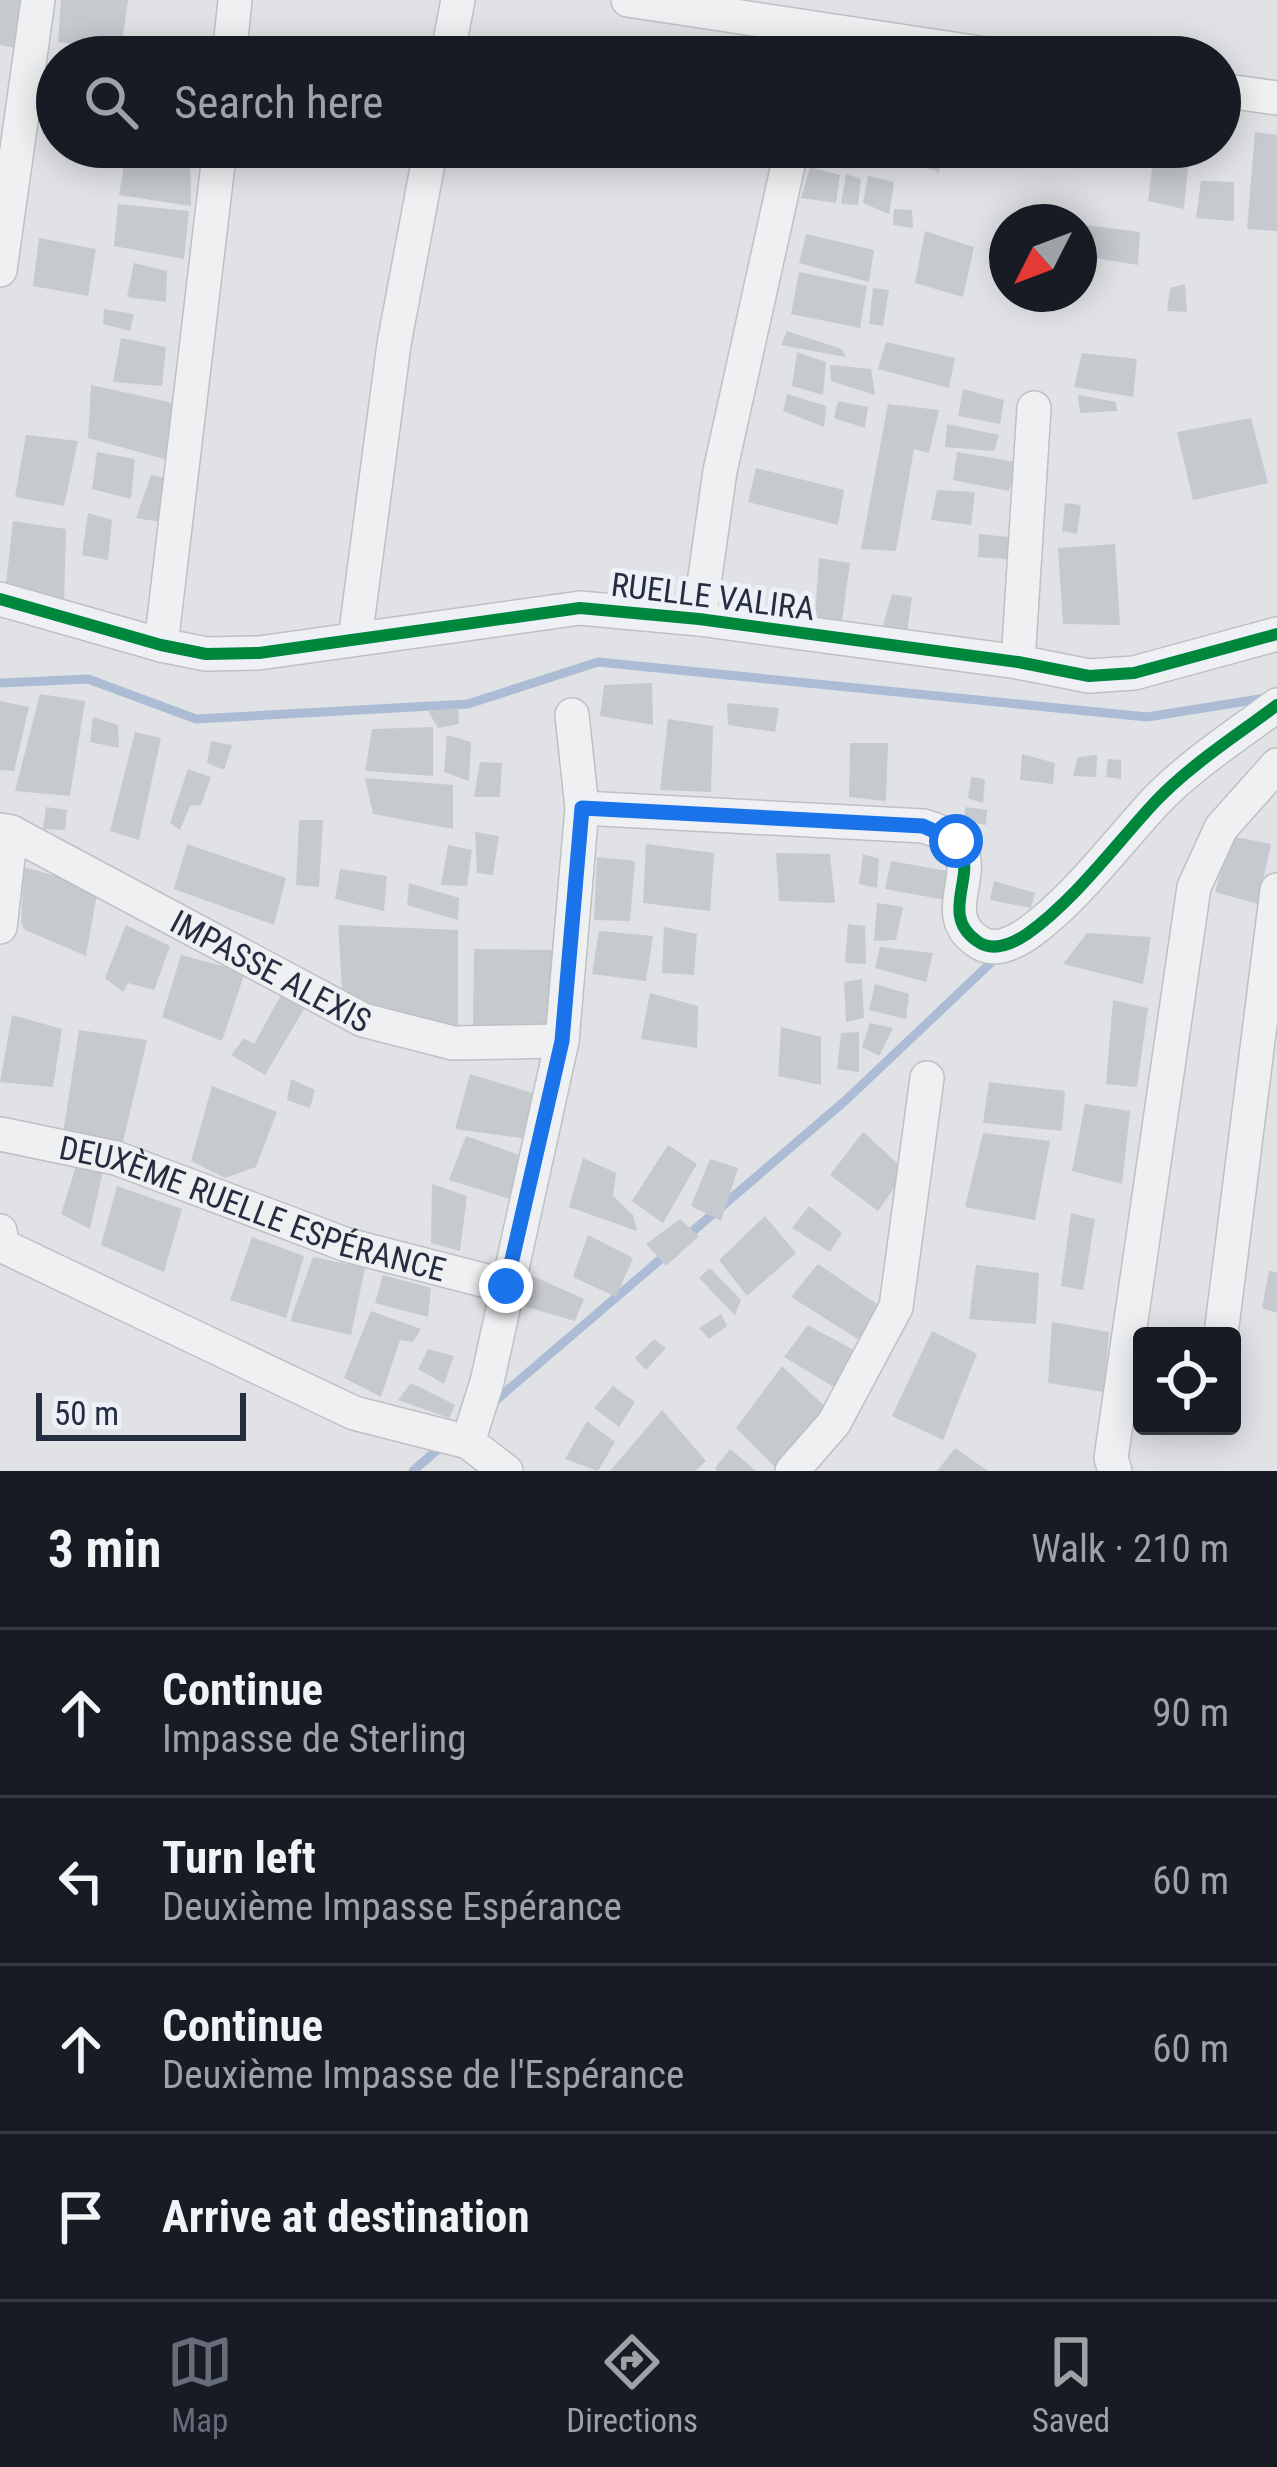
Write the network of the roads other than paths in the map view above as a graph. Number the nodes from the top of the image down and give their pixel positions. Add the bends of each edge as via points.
1 (38, 0) edge
2 (235, 0) edge
3 (458, 0) edge
4 (628, 0) edge
5 (687, 4) edge
6 (231, 36) edge
7 (451, 36) edge
8 (796, 36) edge
9 (1241, 93) edge
10 (1277, 98) edge
11 (218, 168) edge
12 (426, 168) edge
13 (787, 168) edge
14 (0, 270) edge
15 (1034, 408) dead end
16 (0, 599) edge
17 (700, 620) junction
18 (1277, 634) edge
19 (355, 639) junction
20 (161, 645) junction
21 (1018, 662) junction
22 (1277, 705) edge
23 (572, 715) dead end
24 (1277, 765) edge
25 (582, 808) junction
26 (6, 831) edge
27 (1277, 890) edge
28 (0, 927) edge
29 (562, 1041) junction
30 (927, 1078) dead end
31 (0, 1134) edge
32 (1, 1242) edge
33 (506, 1286) junction
34 (1222, 1327) edge
35 (469, 1442) junction
36 (506, 1471) edge
37 (792, 1471) edge
38 (1115, 1471) edge

1 - 14 street
2 - 6 street
3 - 7 street
4 - 5 street
5 - 8 street
9 - 10 street
11 - 20 street
12 - 19 street
13 - 17 street via 721,471
15 - 21 street
16 - 20 street, RUELLE VALIRA
17 - 19 street, RUELLE VALIRA via 580,608
17 - 21 street, RUELLE VALIRA
18 - 21 street, RUELLE VALIRA via 1134,673 1089,676
19 - 20 street, RUELLE VALIRA via 206,654
22 - 25 street via 1159,798 1030,932 1001,947 963,928 964,853 944,832
23 - 25 street
24 - 38 street via 1221,828 1194,887
25 - 29 street
26 - 28 street
26 - 29 street, IMPASSE ALEXIS via 363,1020 453,1042
27 - 34 street
29 - 33 street
30 - 37 street via 896,1307 834,1424
31 - 33 street, DEUXÈME RUELLE ESPÉRANCE via 116,1158 347,1245
32 - 35 street via 354,1413
33 - 35 street
35 - 36 street

